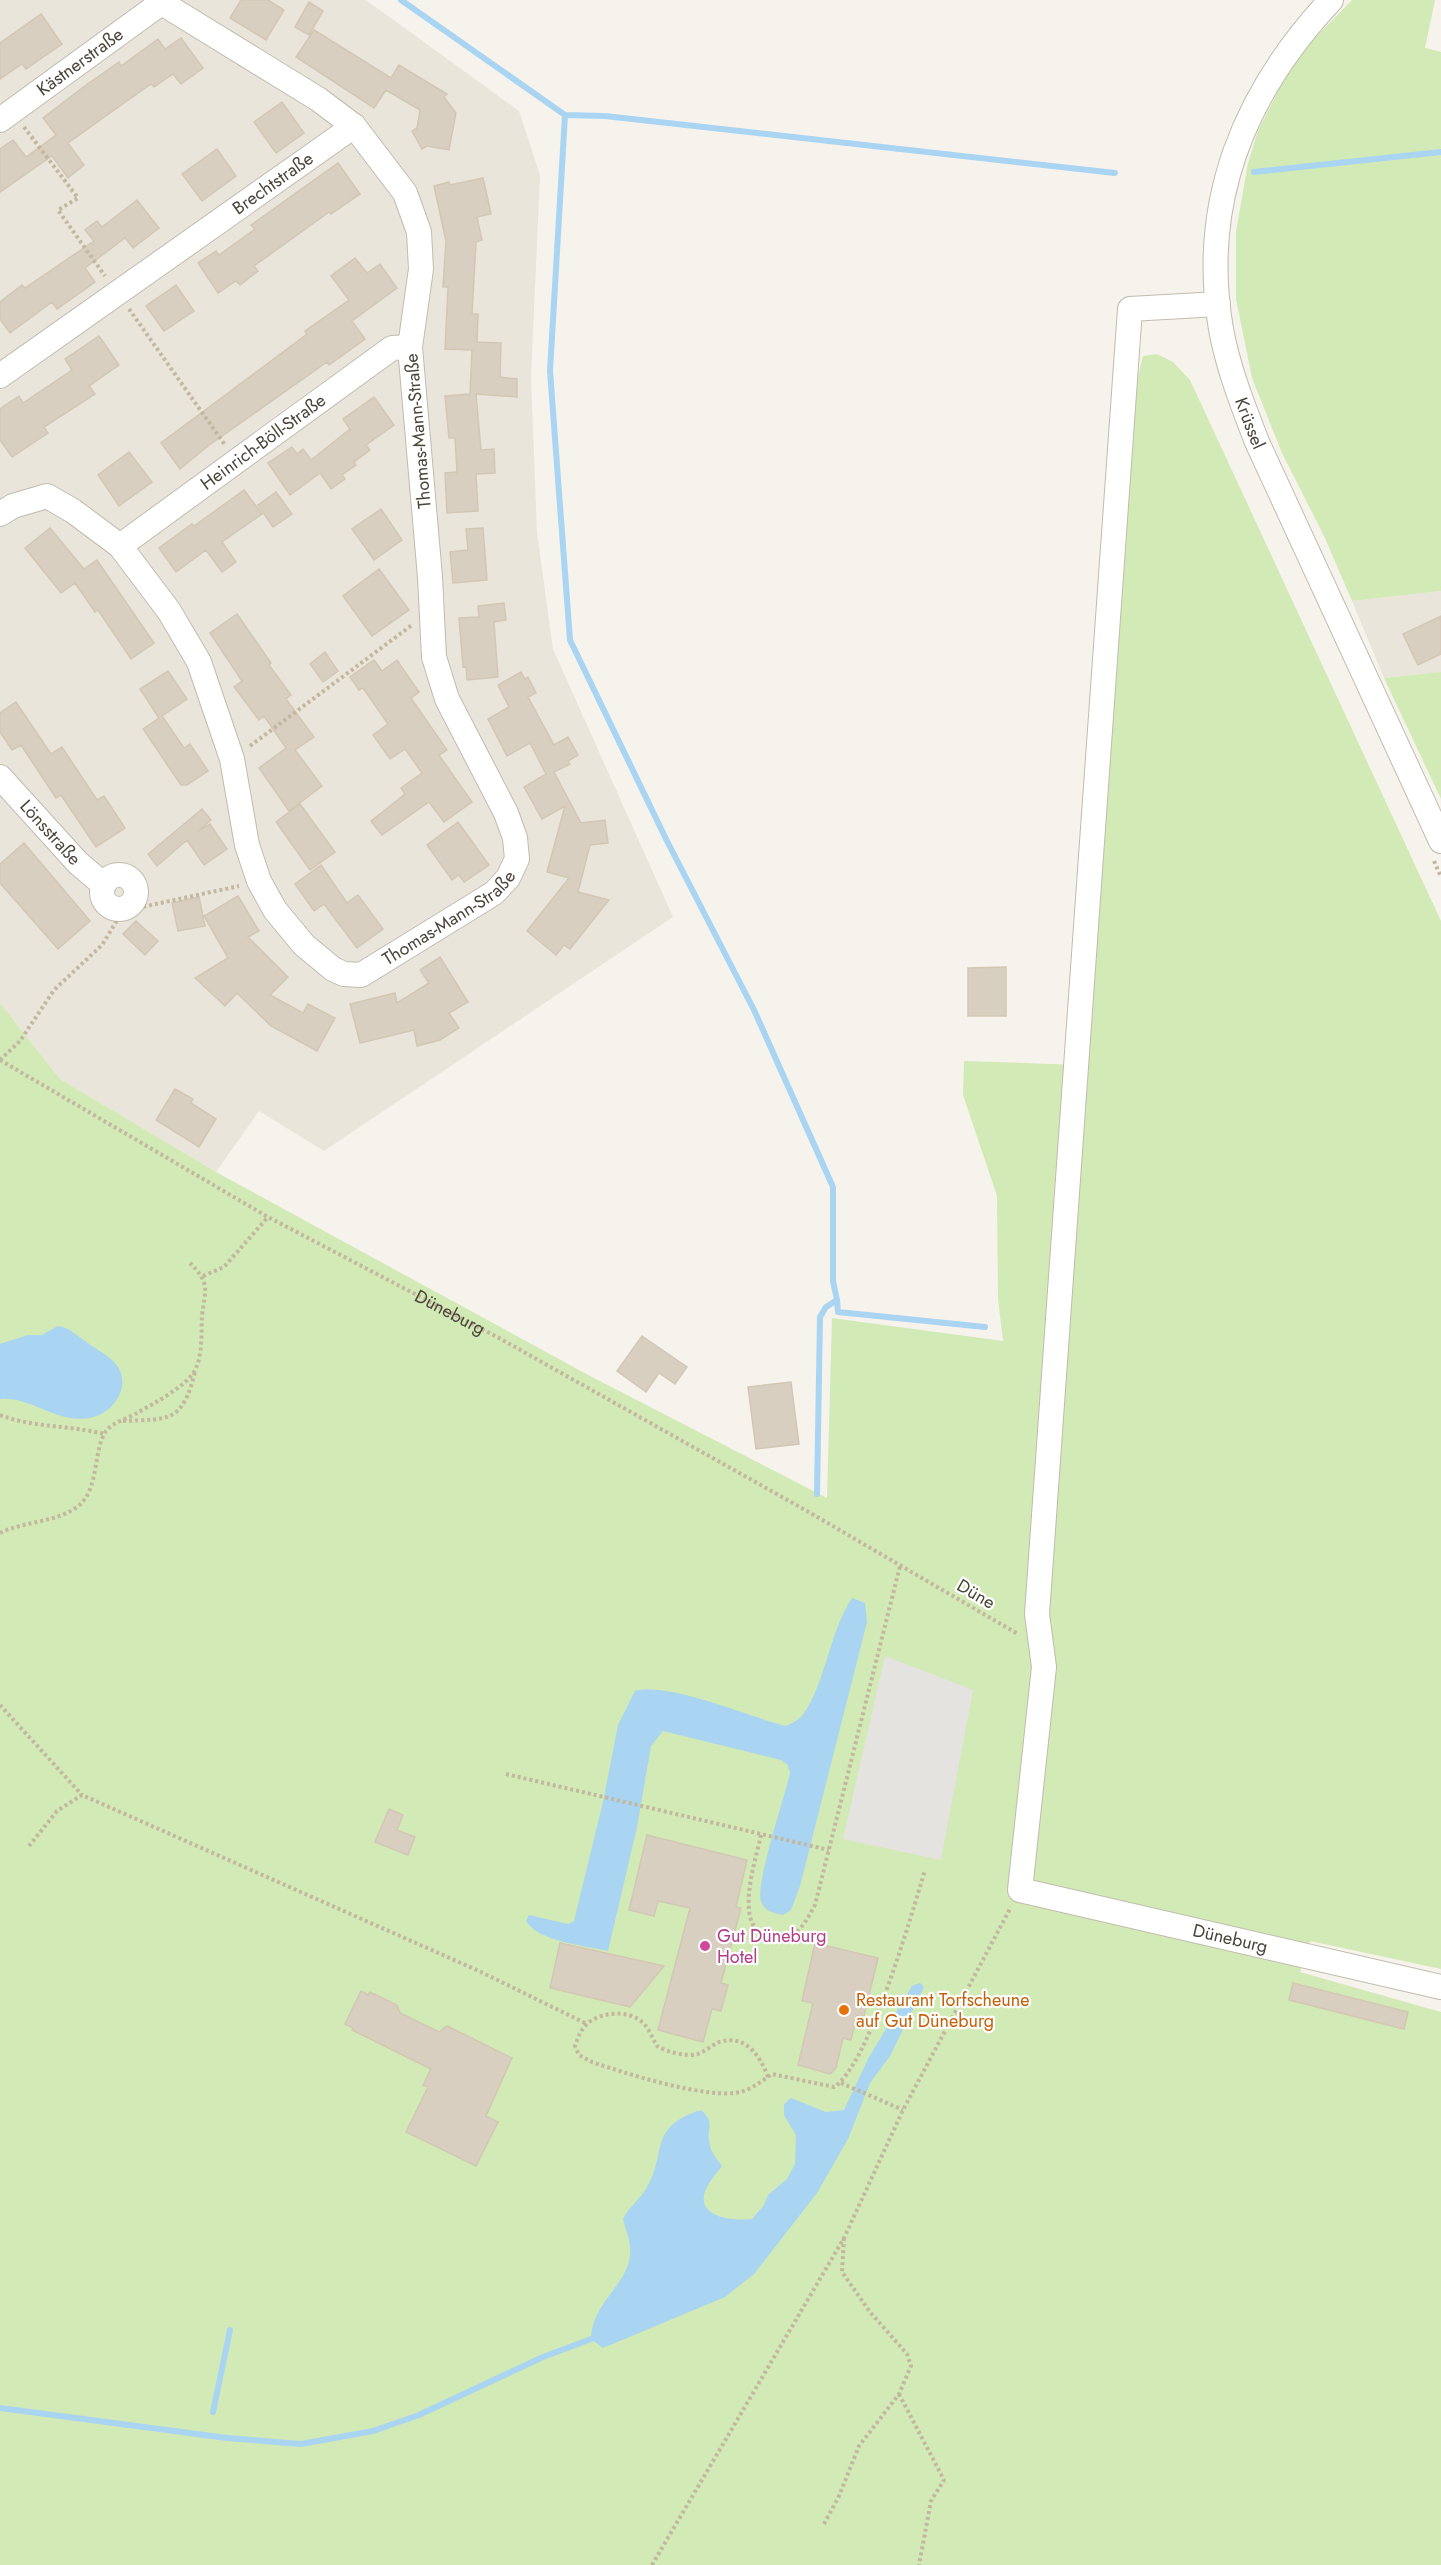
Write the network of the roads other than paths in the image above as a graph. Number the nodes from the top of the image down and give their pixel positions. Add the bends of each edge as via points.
1 (1331, 0) edge
2 (159, 2) edge
3 (0, 120) edge
4 (354, 126) junction
5 (1218, 304) junction
6 (411, 347) junction
7 (0, 376) edge
8 (0, 514) edge
9 (120, 546) junction
10 (0, 777) edge
11 (1436, 849) edge
12 (125, 906) road end
13 (1441, 1987) edge

1 - 5 street, Krüssel via 1271,75 1237,145 1220,204 1215,257
2 - 3 street, Kästnerstraße
2 - 4 street via 318,99
4 - 6 street, Thomas-Mann-Straße via 405,193 419,232 421,268
4 - 7 street, Brechtstraße
5 - 11 street, Krüssel via 1234,381 1257,442
5 - 13 street, Düneburg via 1130,309 1036,1614 1044,1667 1020,1890
6 - 9 street, Heinrich-Böll-Straße via 392,348
6 - 9 street, Thomas-Mann-Straße via 434,657 443,690 515,838 517,859 508,878 494,893 361,975 333,969 304,945 275,910 259,881 247,845 232,759 199,662 169,611
8 - 9 street, Thomas-Mann-Straße via 47,496
10 - 12 street, Lönsstraße via 104,885 117,875 127,877 136,891

